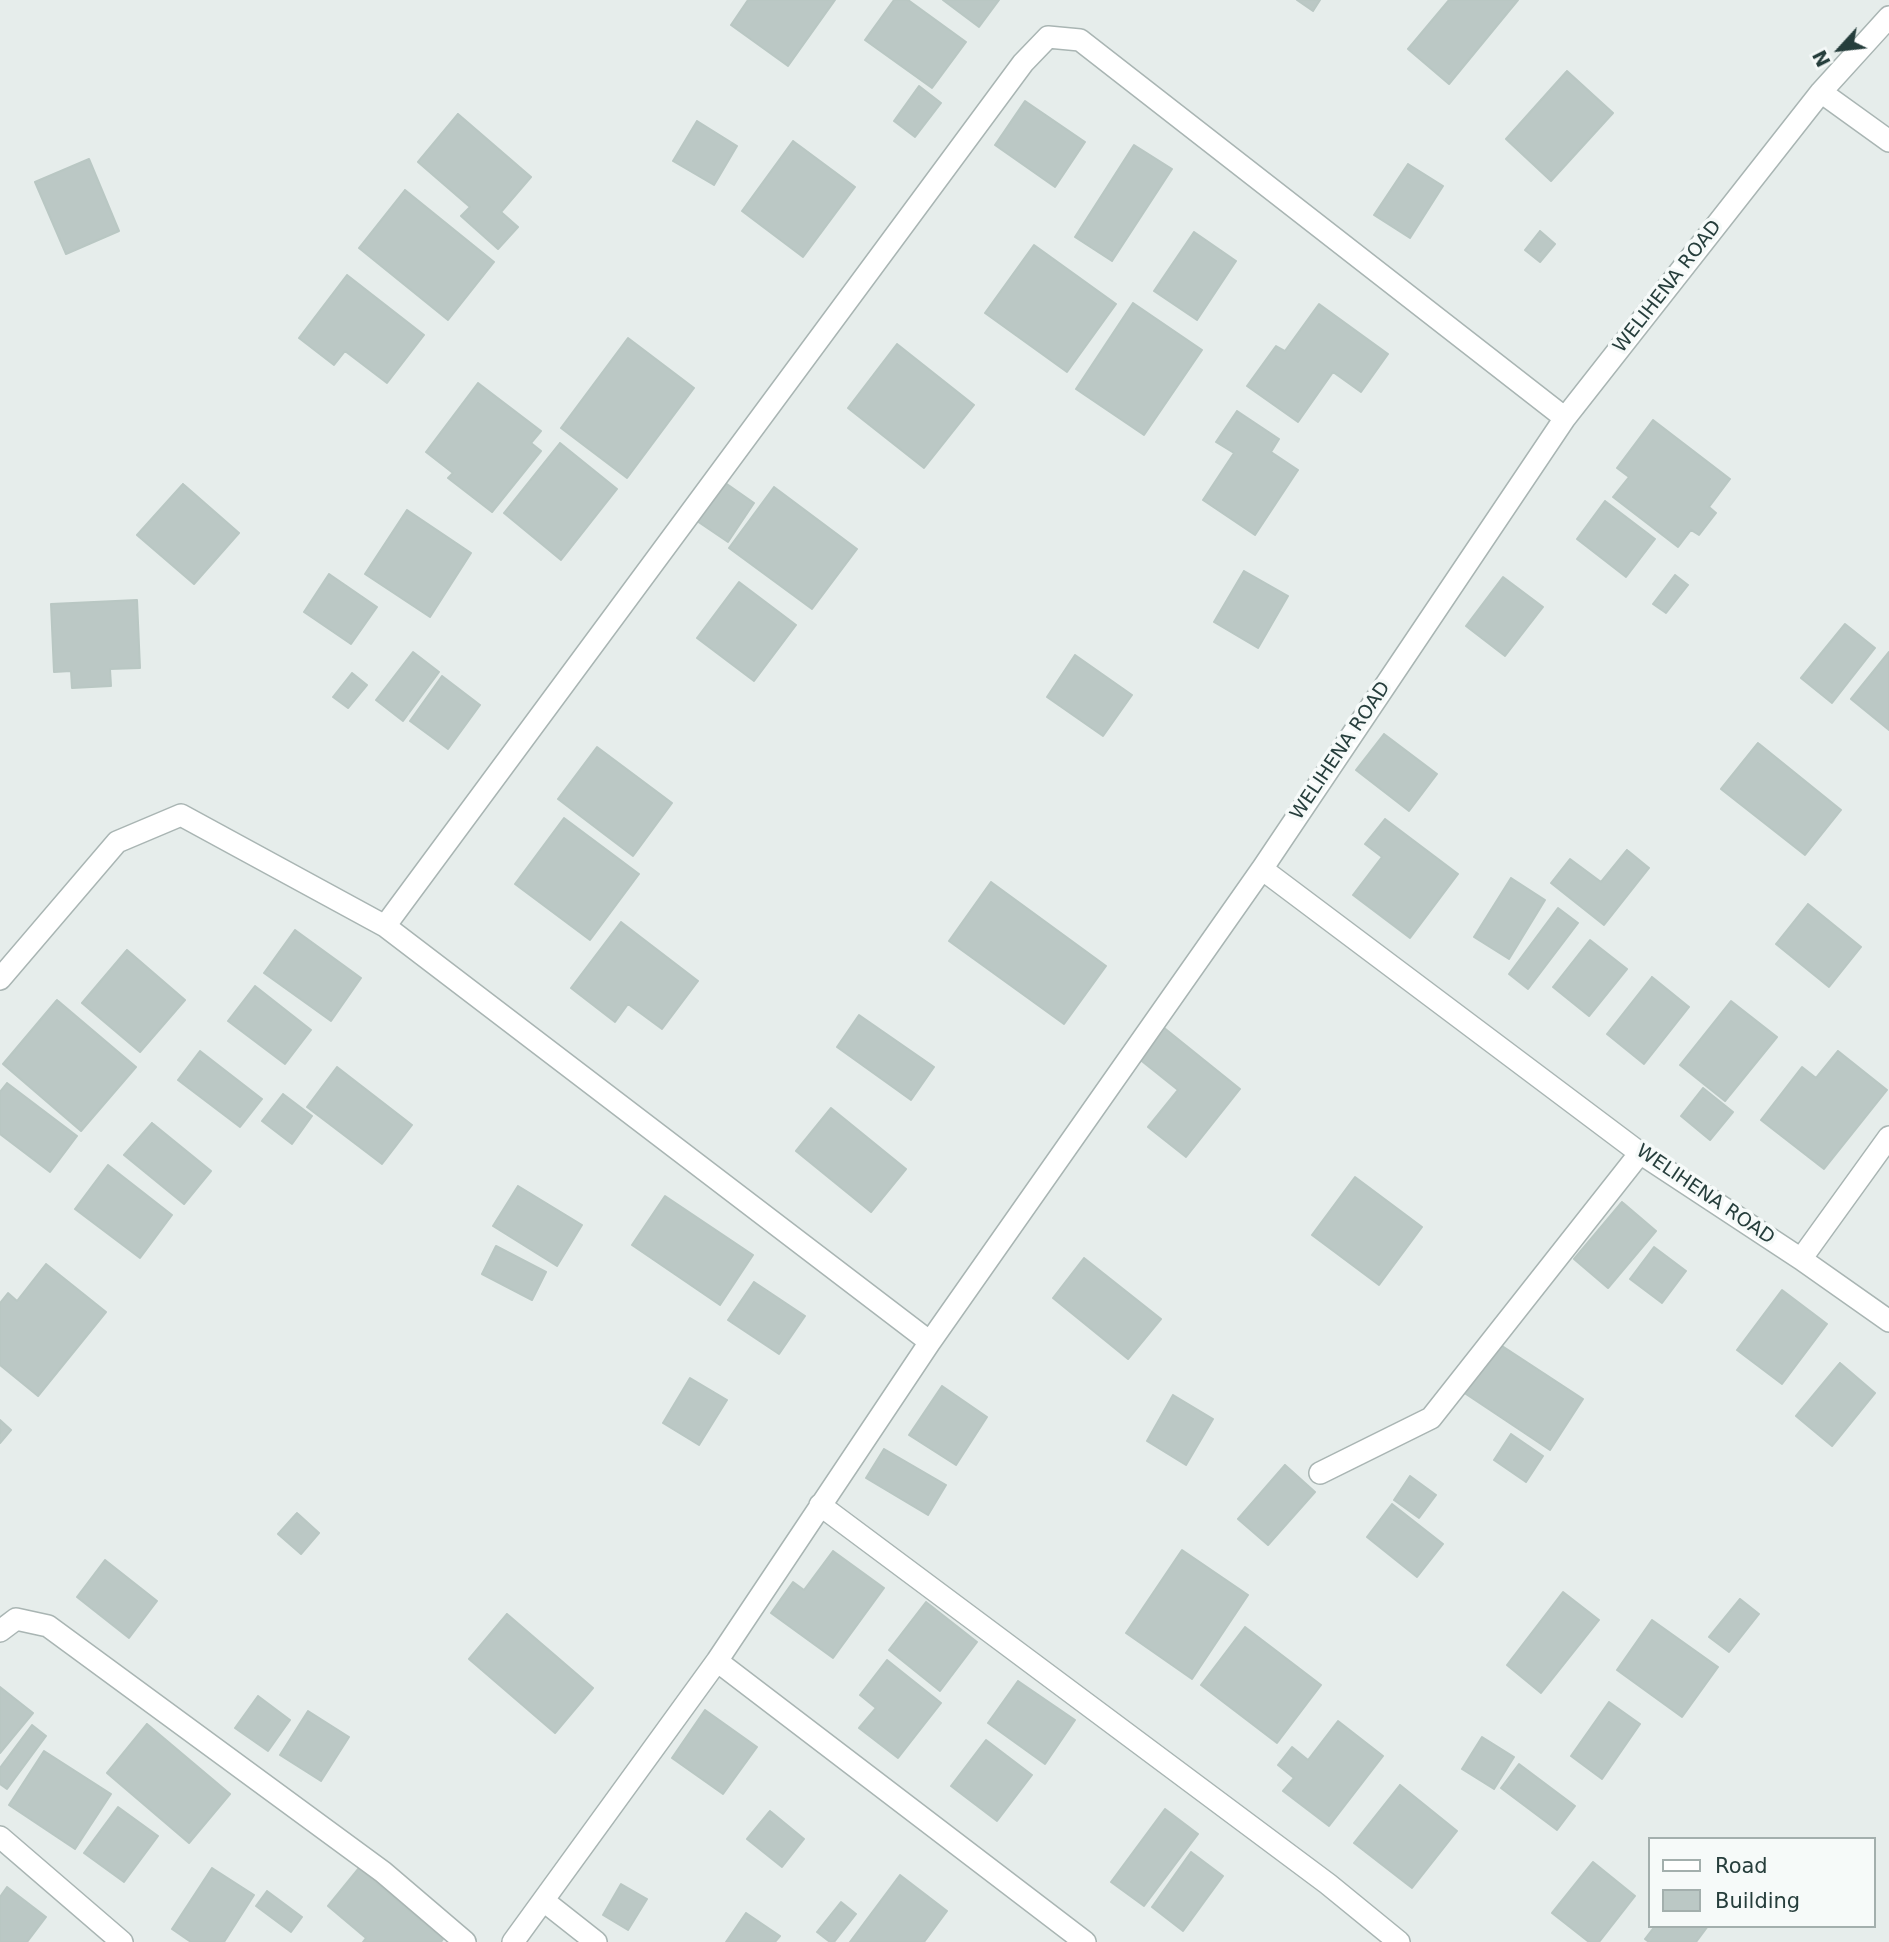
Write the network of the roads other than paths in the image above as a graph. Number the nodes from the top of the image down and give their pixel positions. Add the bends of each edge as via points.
1 (1889, 17) edge
2 (1821, 92) junction
3 (1889, 141) edge
4 (1566, 418) junction
5 (1262, 869) junction
6 (385, 926) junction
7 (0, 979) edge
8 (1889, 1137) edge
9 (1640, 1153) junction
10 (1801, 1259) junction
11 (1889, 1321) edge
12 (930, 1342) junction
13 (1320, 1473) dead end
14 (820, 1505) junction
15 (0, 1631) edge
16 (717, 1661) junction
17 (0, 1838) edge
18 (544, 1902) junction
19 (122, 1942) edge
20 (466, 1942) edge
21 (513, 1942) edge
22 (596, 1942) edge
23 (1085, 1942) edge
24 (1399, 1942) edge

1 - 2 street, WELIHENA ROAD
2 - 3 street
2 - 4 street, WELIHENA ROAD
4 - 5 street, WELIHENA ROAD
4 - 6 street via 1080,40 1048,37 1014,74
5 - 9 street, WELIHENA ROAD
5 - 12 street
6 - 7 street via 181,815 117,842
6 - 12 street
8 - 10 street
9 - 10 street, WELIHENA ROAD
9 - 13 street via 1431,1418
10 - 11 street, WELIHENA ROAD
12 - 14 street
14 - 16 street
14 - 24 street via 1317,1875
15 - 20 street via 16,1619 48,1626 383,1872
16 - 18 street
16 - 23 street
17 - 19 street
18 - 21 street
18 - 22 street

